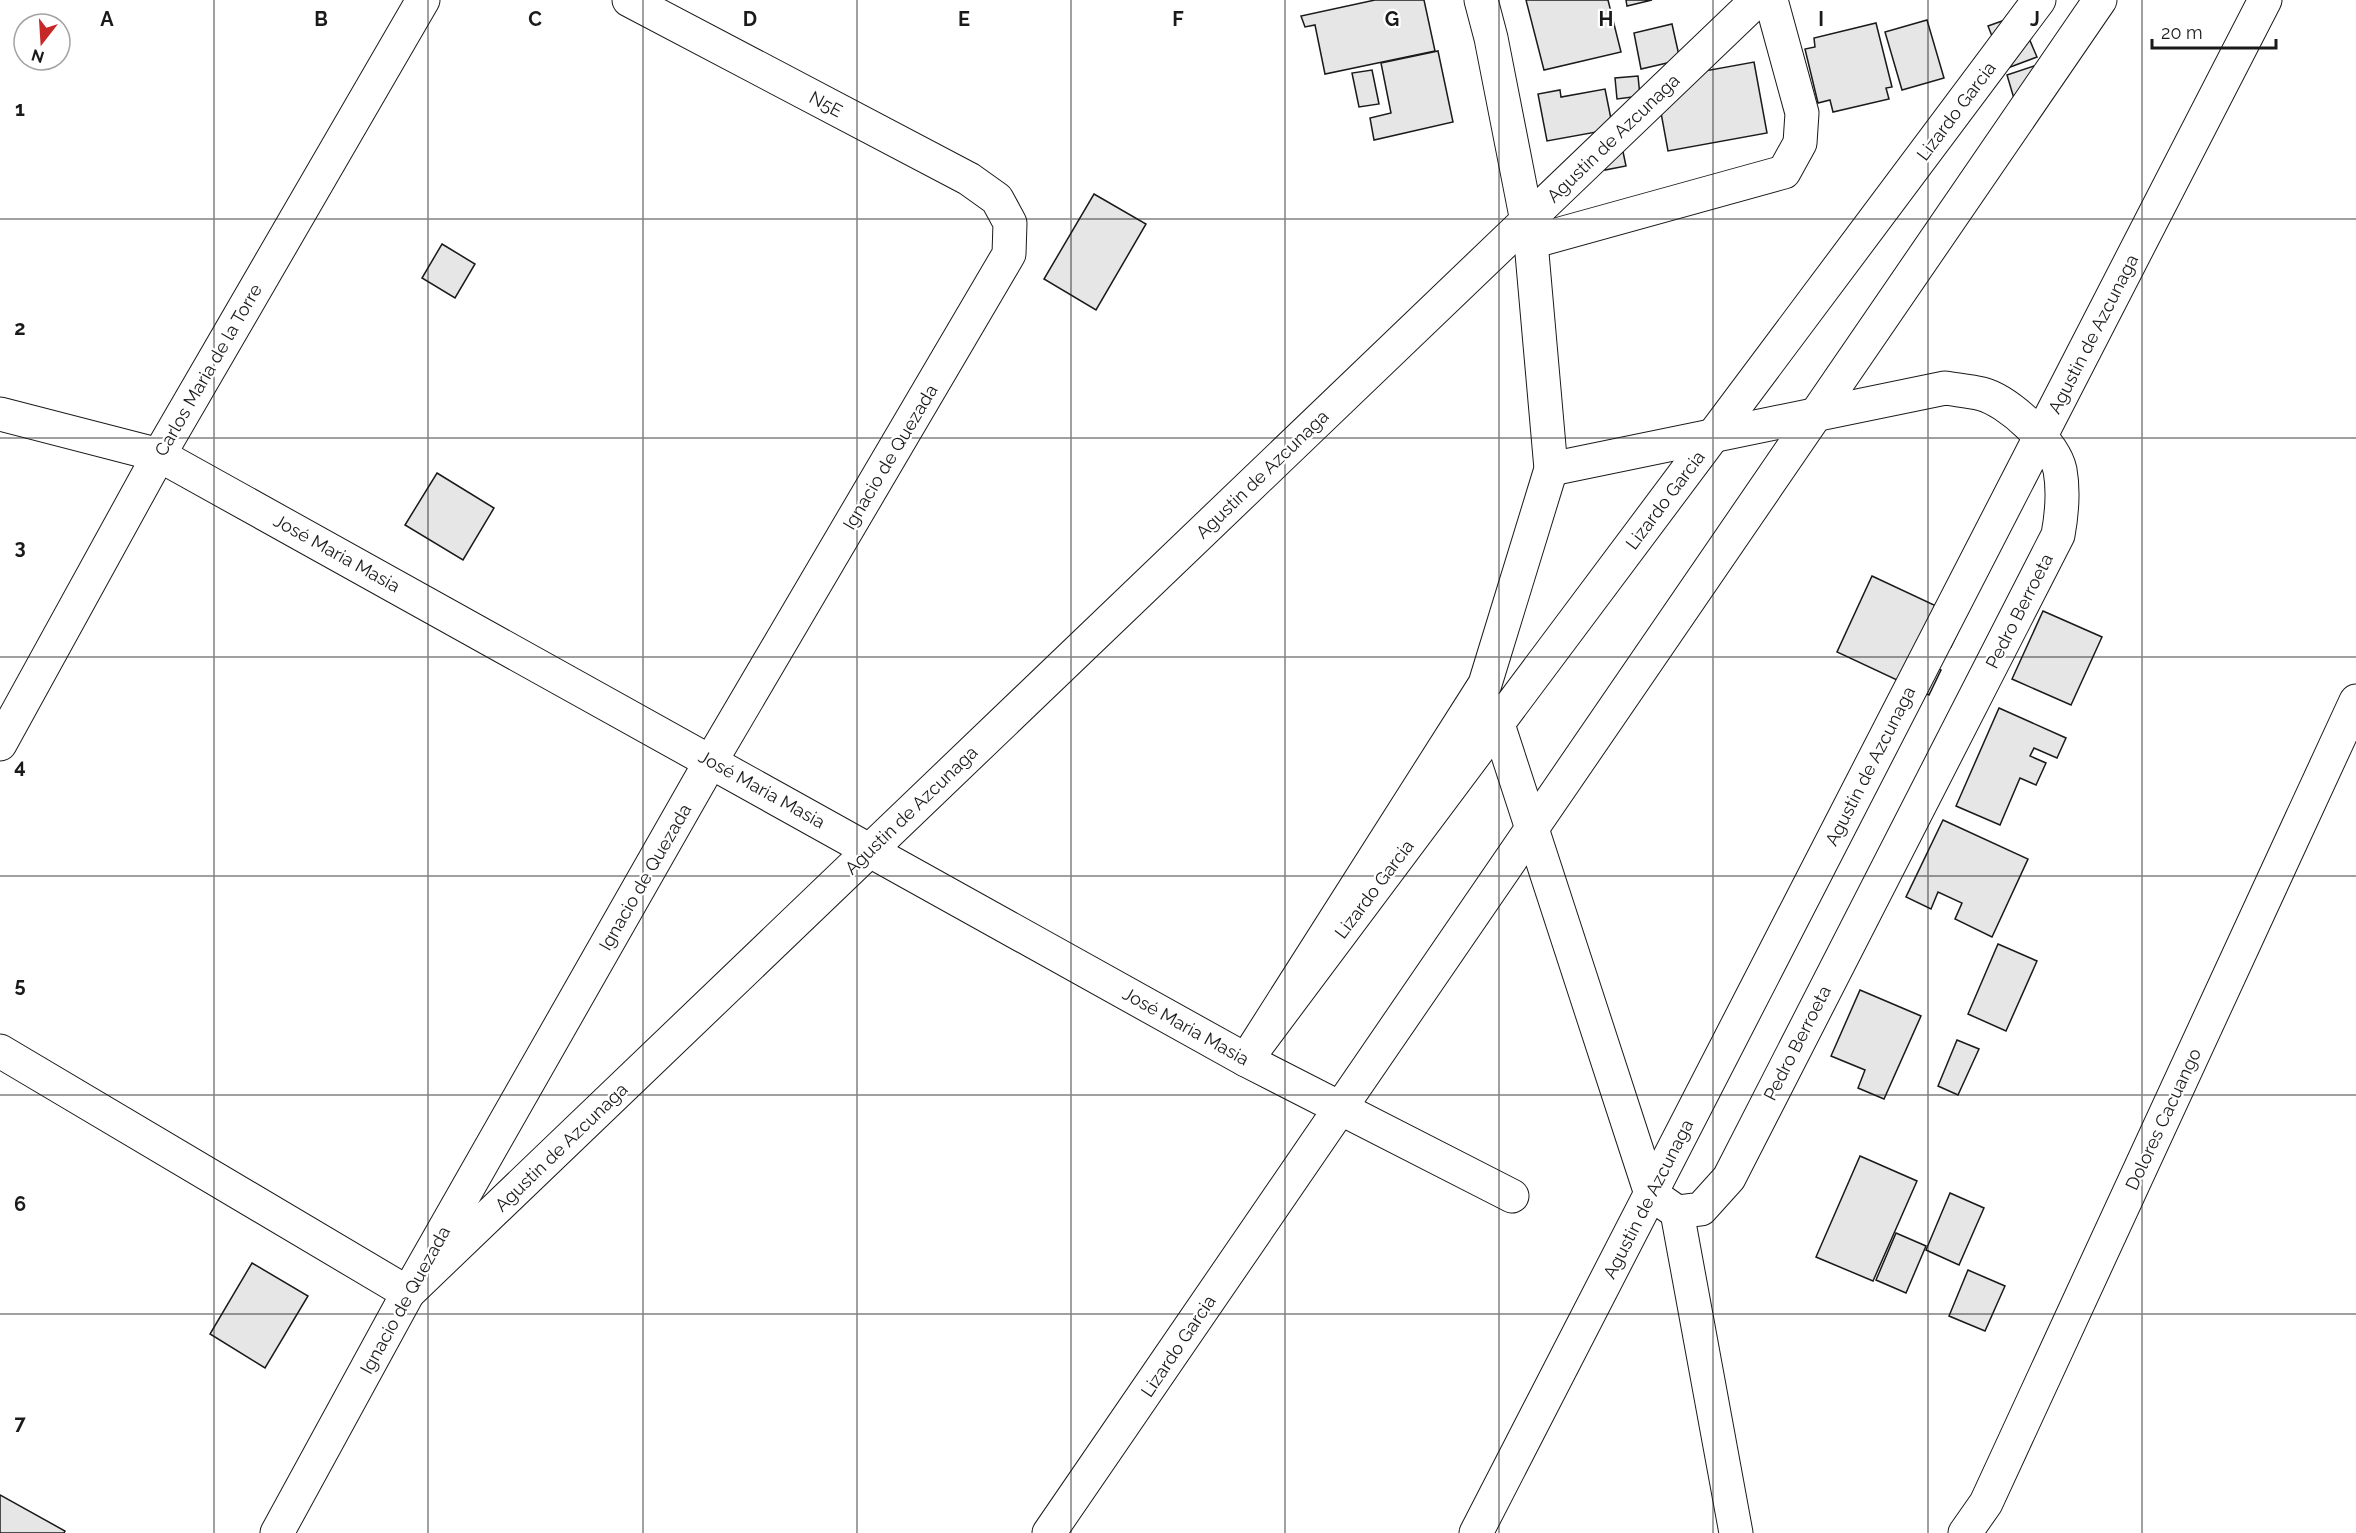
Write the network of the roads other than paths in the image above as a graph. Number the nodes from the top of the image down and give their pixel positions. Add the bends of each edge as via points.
1 (423, 0) edge
2 (628, 0) edge
3 (1481, 0) edge
4 (1757, 0) edge
5 (1771, 0) edge
6 (2039, 0) edge
7 (2100, 0) edge
8 (2265, 0) edge
9 (1010, 223) joint
10 (1528, 232) junction
11 (0, 414) edge
12 (1816, 415) junction
13 (1713, 436) junction
14 (2040, 436) junction
15 (159, 455) junction
16 (1551, 469) junction
17 (1485, 684) junction
18 (2356, 701) edge
19 (1498, 723) junction
20 (0, 744) edge
21 (711, 760) junction
22 (1532, 829) junction
23 (871, 849) junction
24 (0, 1051) edge
25 (1246, 1060) junction
26 (1341, 1108) junction
27 (1512, 1196) dead end
28 (1664, 1203) junction
29 (408, 1293) junction
30 (277, 1533) edge
31 (1049, 1533) edge
32 (1476, 1533) edge
33 (1736, 1533) edge
34 (1965, 1533) edge

1 - 15 street, Carlos Maria de la Torre
2 - 9 street, N5E via 969,179 997,199
3 - 10 street, Lizardo Garcia
4 - 10 street, Agustin de Azcunaga
5 - 10 street via 1802,113 1800,143 1784,172
6 - 13 street, Lizardo Garcia
7 - 12 street, Lizardo Garcia
8 - 14 street, Agustin de Azcunaga
9 - 21 street, Ignacio de Quezada via 1009,254
10 - 16 street, Lizardo Garcia
10 - 23 street, Agustin de Azcunaga
11 - 15 street, José Maria Masia
12 - 13 street, Pedro Berroeta
12 - 14 street, Pedro Berroeta via 1945,388 1983,394 2017,413
12 - 22 street, Lizardo Garcia
13 - 16 street, Pedro Berroeta
13 - 19 street, Lizardo Garcia
14 - 28 street, Agustin de Azcunaga
14 - 28 street, Pedro Berroeta via 2060,467 2064,504 2058,535 1729,1178 1701,1209
15 - 20 street, Carlos Maria de la Torre
15 - 21 street, José Maria Masia
16 - 17 street, Lizardo Garcia
17 - 19 street
17 - 25 street, Lizardo Garcia
18 - 34 street, Dolores Cacuango via 1986,1503
19 - 22 street
19 - 25 street, Lizardo Garcia
21 - 23 street, José Maria Masia
21 - 29 street, Ignacio de Quezada
22 - 26 street, Lizardo Garcia
22 - 28 street
23 - 25 street, José Maria Masia
23 - 29 street, Agustin de Azcunaga
24 - 29 street
25 - 26 street, José Maria Masia
26 - 27 street, José Maria Masia
26 - 31 street, Lizardo Garcia
28 - 32 street, Agustin de Azcunaga
28 - 33 street
29 - 30 street, Ignacio de Quezada

